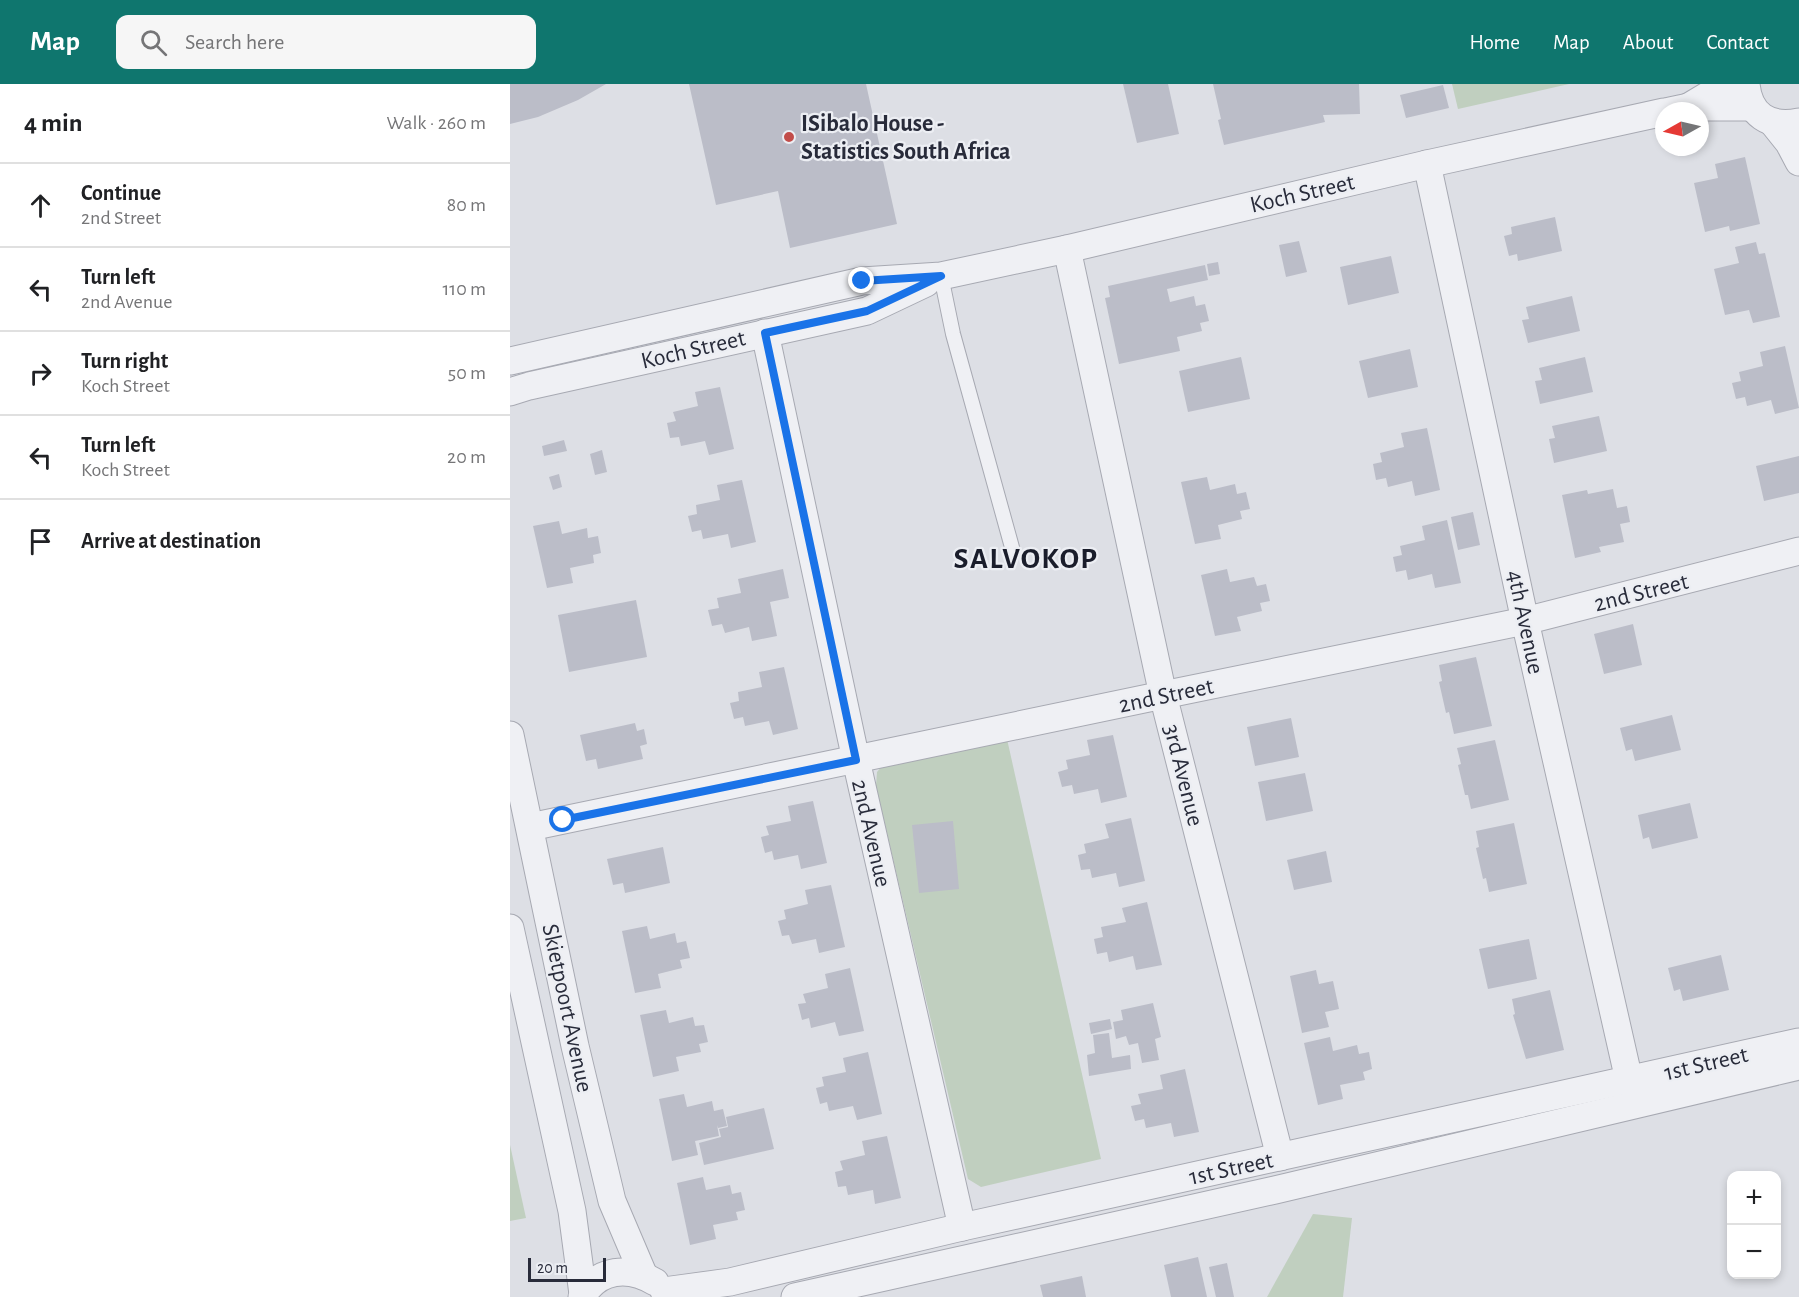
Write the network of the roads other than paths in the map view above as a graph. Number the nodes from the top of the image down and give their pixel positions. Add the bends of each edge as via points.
1 (1727, 84) edge
2 (1690, 102) edge
3 (1767, 109) edge
4 (1709, 110) edge
5 (1655, 114) edge
6 (1799, 162) edge
7 (1427, 164) junction
8 (1067, 249) junction
9 (941, 276) junction
10 (765, 333) junction
11 (510, 361) edge
12 (510, 392) edge
13 (1013, 550) dead end
14 (1799, 551) edge
15 (1525, 621) junction
16 (1163, 695) junction
17 (510, 735) edge
18 (856, 760) junction
19 (530, 827) junction
20 (510, 928) edge
21 (1799, 1042) edge
22 (1799, 1066) edge
23 (1629, 1080) junction
24 (1280, 1157) junction
25 (962, 1227) junction
26 (658, 1288) edge
27 (582, 1296) edge
28 (795, 1297) edge

1 - 2 street, Koch Street
3 - 4 street, Koch Street
3 - 6 street
5 - 7 street, Koch Street
7 - 8 street, Koch Street
7 - 15 street, 4th Avenue
8 - 9 street, Koch Street
8 - 16 street, 3rd Avenue
9 - 10 street, Koch Street via 867,311
9 - 11 street, Koch Street via 862,281
9 - 13 lane via 953,334
10 - 12 street, Koch Street
10 - 18 street, 2nd Avenue
14 - 15 street, 2nd Street
15 - 16 street, 2nd Street
15 - 23 street, 4th Avenue
16 - 18 street, 2nd Street
16 - 24 street, 3rd Avenue
17 - 19 street, Skietpoort Avenue
18 - 19 street, 2nd Street
18 - 25 street, 2nd Avenue
19 - 26 street, Skietpoort Avenue via 612,1201
20 - 27 street, Skietpoort Avenue via 572,1211
21 - 23 street, 1st Street
22 - 28 street, 1st Street via 1275,1190
23 - 24 street, 1st Street
24 - 25 street, 1st Street
25 - 26 street, 1st Street via 730,1282
26 - 27 street, 1st Street via 631,1271 616,1272 592,1283

